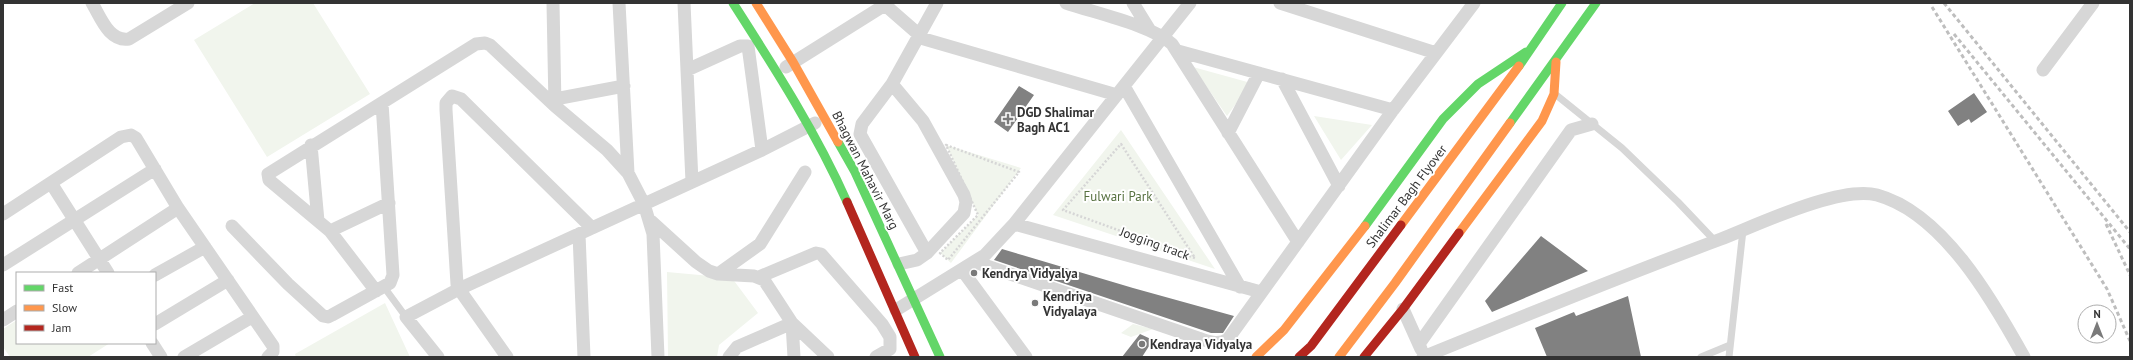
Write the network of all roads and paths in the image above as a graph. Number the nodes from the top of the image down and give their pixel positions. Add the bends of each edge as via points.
1 (92, 3) edge
2 (553, 3) edge
3 (619, 3) edge
4 (684, 3) edge
5 (733, 3) edge
6 (756, 3) edge
7 (937, 3) edge
8 (1133, 3) edge
9 (1190, 3) edge
10 (1280, 3) edge
11 (1474, 3) edge
12 (1562, 3) edge
13 (1596, 3) edge
14 (2093, 3) edge
15 (887, 4) edge
16 (1070, 4) edge
17 (181, 5) edge
18 (867, 8) edge
19 (1149, 30) junction
20 (918, 35) junction
21 (1164, 36) junction
22 (1531, 49) junction
23 (1178, 51) junction
24 (1436, 53) junction
25 (793, 62) junction
26 (1556, 62) junction
27 (687, 70) junction
28 (2043, 70) dead end
29 (778, 72) junction
30 (1259, 72) junction
31 (1282, 79) junction
32 (892, 84) junction
33 (624, 86) junction
34 (1120, 90) junction
35 (1554, 94) junction
36 (382, 103) junction
37 (555, 103) junction
38 (1393, 110) junction
39 (825, 118) junction
40 (1592, 124) junction
41 (808, 126) junction
42 (1228, 133) junction
43 (311, 145) junction
44 (762, 150) junction
45 (155, 169) junction
46 (805, 172) dead end
47 (628, 173) junction
48 (692, 182) junction
49 (51, 183) junction
50 (1339, 186) junction
51 (389, 203) junction
52 (644, 204) junction
53 (178, 208) junction
54 (1063, 210) joint
55 (3, 214) edge
56 (74, 219) junction
57 (318, 221) junction
58 (651, 221) junction
59 (1014, 224) junction
60 (232, 226) dead end
61 (592, 228) junction
62 (1743, 230) junction
63 (330, 231) junction
64 (579, 234) junction
65 (1715, 241) junction
66 (1298, 242) junction
67 (205, 247) junction
68 (927, 252) junction
69 (100, 259) junction
70 (975, 262) junction
71 (899, 264) junction
72 (3, 265) edge
73 (962, 270) junction
74 (80, 272) edge
75 (107, 272) edge
76 (156, 274) edge
77 (718, 274) junction
78 (759, 277) junction
79 (228, 280) junction
80 (1240, 287) junction
81 (380, 289) junction
82 (459, 289) junction
83 (1260, 292) junction
84 (915, 300) junction
85 (1403, 309) junction
86 (896, 310) junction
87 (16, 312) edge
88 (252, 317) junction
89 (406, 317) junction
90 (3, 320) edge
91 (156, 323) edge
92 (792, 323) junction
93 (153, 344) edge
94 (1419, 344) junction
95 (1730, 345) junction
96 (161, 357) edge
97 (184, 357) edge
98 (268, 357) edge
99 (438, 357) edge
100 (507, 357) edge
101 (584, 357) edge
102 (658, 357) edge
103 (729, 357) edge
104 (794, 357) edge
105 (828, 357) edge
106 (876, 357) edge
107 (915, 357) edge
108 (940, 357) edge
109 (1026, 357) edge
110 (1256, 357) edge
111 (1299, 357) edge
112 (1339, 357) edge
113 (1364, 357) edge
114 (1424, 357) edge
115 (1701, 357) edge
116 (1729, 357) edge
117 (2024, 357) edge

1 - 17 street via 114,37 121,40 129,39
2 - 37 street
3 - 33 street
4 - 27 street
5 - 29 street
6 - 25 street, Bhagwan Mahavir Marg
7 - 20 street
8 - 19 street
9 - 21 street
10 - 24 street
11 - 24 street
12 - 22 street, Shalimar Bagh Flyover
13 - 26 street
14 - 28 street
15 - 18 street
15 - 20 street
16 - 19 street
18 - 25 street
19 - 21 street
20 - 32 street
20 - 34 street via 930,41
21 - 23 street
21 - 34 street
22 - 110 street via 1478,84 1443,119 1349,248 1284,330
22 - 111 street, Shalimar Bagh Flyover via 1311,346
23 - 30 street
23 - 42 street
24 - 38 street
25 - 29 street
25 - 39 street, Bhagwan Mahavir Marg
26 - 35 street
26 - 112 street
27 - 44 street via 740,46 748,46
27 - 48 street
29 - 41 street
30 - 31 street
30 - 42 street
31 - 38 street
31 - 50 street
32 - 68 street via 862,124 860,134
32 - 68 street via 922,121 966,202 964,213
33 - 37 street
33 - 47 street
34 - 59 street
34 - 80 street
35 - 40 lane
35 - 85 street via 1542,121
36 - 37 street via 476,44 485,43
36 - 43 street
36 - 51 street
37 - 47 street via 607,150
38 - 50 street
39 - 41 street
39 - 71 street, Bhagwan Mahavir Marg via 855,172
40 - 65 lane via 1652,176
40 - 94 street via 1571,130
41 - 44 street
41 - 86 street via 835,175
42 - 66 street
43 - 57 street
43 - 57 street via 271,171 268,176 269,180
44 - 48 street
45 - 49 street via 136,138 125,136
45 - 53 street
45 - 56 street
46 - 77 street via 760,244
47 - 52 street
48 - 52 street
49 - 55 street
49 - 56 street
50 - 66 street
51 - 63 street
51 - 81 street via 393,275 390,283
52 - 58 street
52 - 61 street
53 - 67 street
53 - 69 street
54 - 54 path, Jogging track via 1070,213 1195,258 1121,144
56 - 69 street
56 - 72 street
57 - 63 street
58 - 77 street via 703,268
58 - 102 street via 654,234
59 - 70 street via 985,256
59 - 80 street
60 - 81 street via 323,316 328,317
61 - 64 street
61 - 82 street via 461,99 452,96 446,103 446,110
62 - 65 street
62 - 95 lane
62 - 117 street via 1843,195 1874,194 1884,197 1930,226 1949,244 2005,322
63 - 81 street
64 - 82 street
64 - 101 street
65 - 114 street
66 - 83 street
67 - 76 street
67 - 79 street
68 - 71 street via 917,260
69 - 74 street
69 - 75 street
70 - 73 street
70 - 83 street via 1217,343 1228,339
71 - 84 street, Bhagwan Mahavir Marg
73 - 84 street
73 - 109 street
77 - 78 street
78 - 92 street via 764,280
78 - 106 street via 812,254 821,254 882,324 890,337 890,349
79 - 88 street
79 - 91 street
80 - 83 street
81 - 89 lane
82 - 89 street
82 - 100 street
84 - 86 street
84 - 108 street, Bhagwan Mahavir Marg
85 - 94 street
85 - 113 street
86 - 107 street
87 - 90 street
88 - 97 street
88 - 98 street via 272,346 273,352
89 - 99 street
92 - 103 street via 737,347
92 - 104 street
92 - 105 street
93 - 96 street
94 - 114 street
95 - 115 lane
95 - 116 lane

